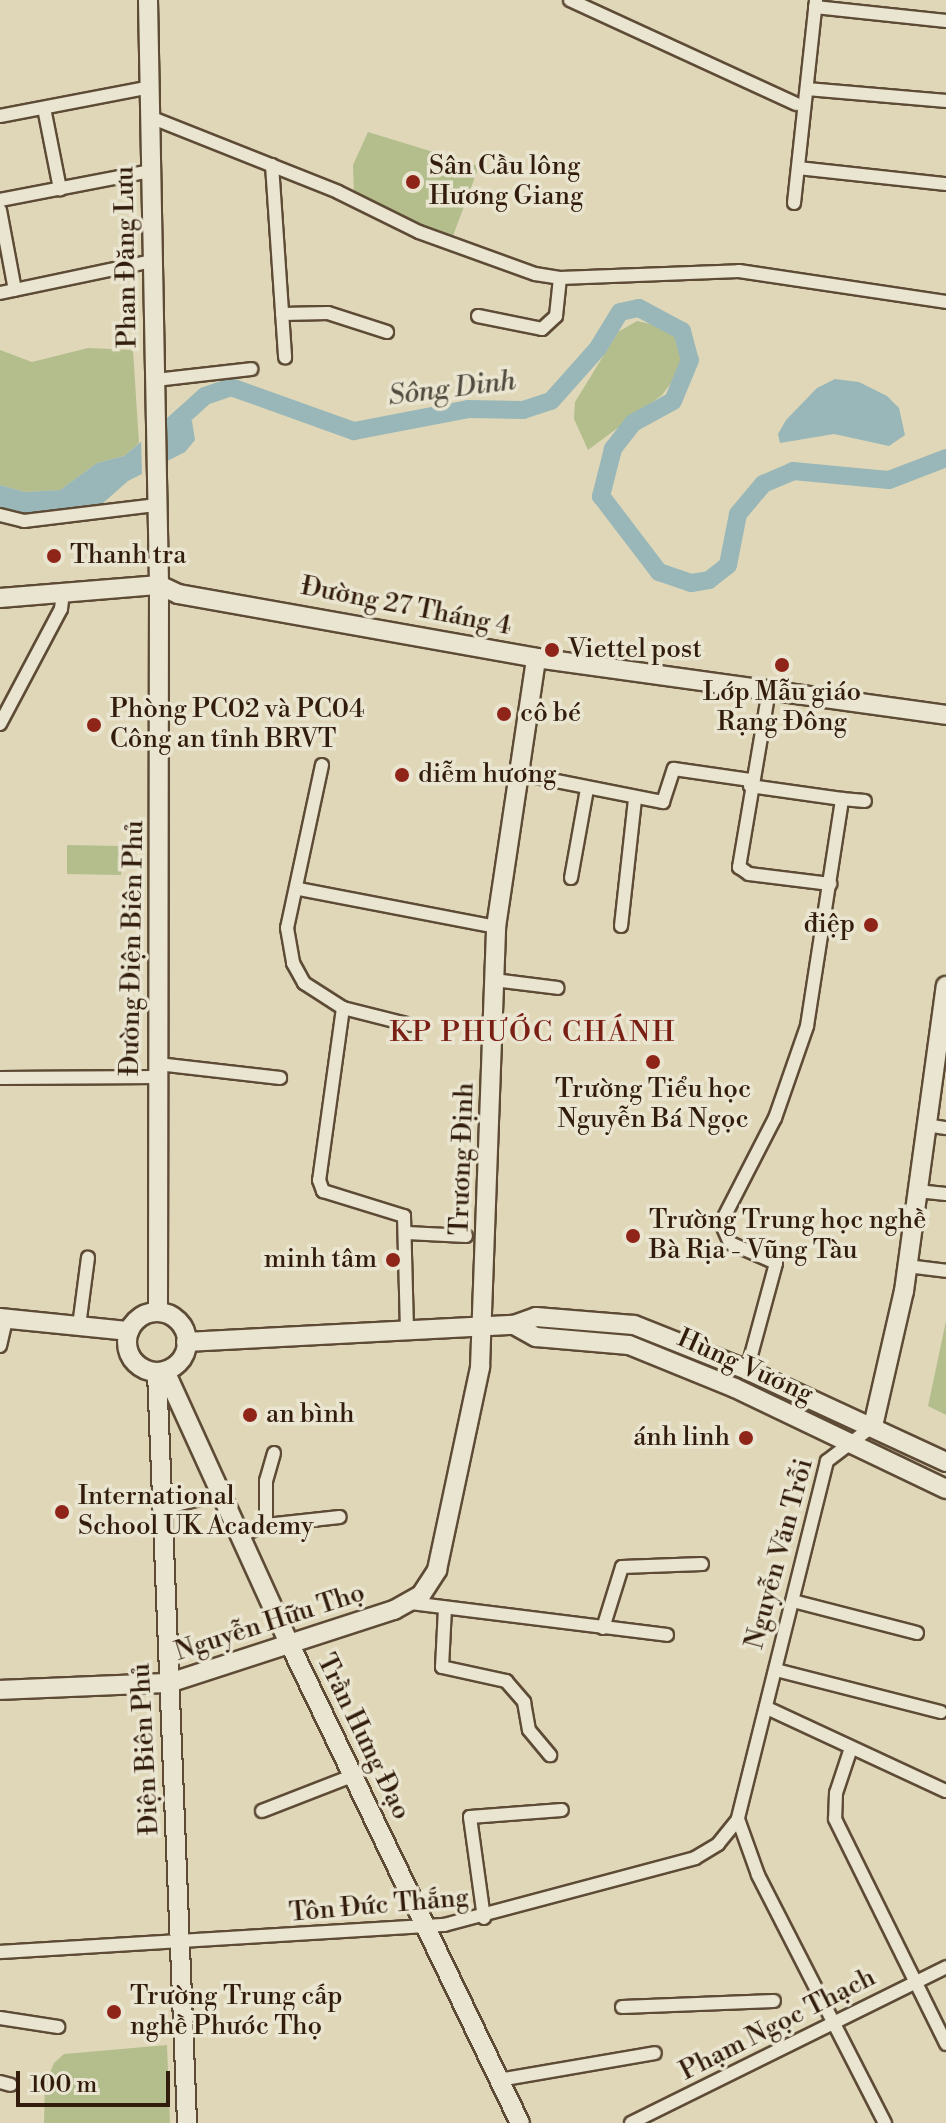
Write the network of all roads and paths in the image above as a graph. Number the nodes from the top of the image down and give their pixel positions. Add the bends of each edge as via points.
1 (148, 0) edge
2 (570, 0) edge
3 (815, 4) edge
4 (946, 21) edge
5 (150, 87) junction
6 (807, 89) junction
7 (946, 101) edge
8 (796, 104) dead end
9 (44, 108) junction
10 (0, 116) edge
11 (150, 117) junction
12 (272, 165) junction
13 (798, 168) junction
14 (151, 171) junction
15 (946, 184) edge
16 (60, 189) junction
17 (0, 200) edge
18 (794, 203) dead end
19 (0, 210) edge
20 (152, 261) junction
21 (560, 278) junction
22 (15, 290) junction
23 (0, 293) edge
24 (946, 302) edge
25 (282, 314) junction
26 (478, 316) dead end
27 (387, 332) dead end
28 (285, 358) dead end
29 (251, 369) dead end
30 (155, 382) junction
31 (157, 508) junction
32 (0, 515) edge
33 (159, 585) junction
34 (63, 592) junction
35 (0, 598) edge
36 (536, 658) junction
37 (769, 690) junction
38 (946, 715) edge
39 (0, 724) edge
40 (322, 765) dead end
41 (521, 774) junction
42 (750, 783) junction
43 (587, 789) junction
44 (635, 799) junction
45 (842, 799) junction
46 (865, 801) dead end
47 (571, 878) dead end
48 (830, 884) junction
49 (299, 889) junction
50 (621, 926) dead end
51 (496, 927) junction
52 (494, 980) junction
53 (946, 986) edge
54 (558, 988) dead end
55 (343, 1008) junction
56 (410, 1025) dead end
57 (941, 1047) edge
58 (158, 1070) junction
59 (0, 1078) edge
60 (280, 1078) dead end
61 (926, 1125) junction
62 (946, 1128) edge
63 (917, 1191) junction
64 (946, 1194) edge
65 (407, 1233) junction
66 (466, 1236) dead end
67 (88, 1258) dead end
68 (907, 1266) junction
69 (946, 1271) edge
70 (158, 1312) junction
71 (3, 1319) edge
72 (484, 1324) junction
73 (514, 1325) junction
74 (79, 1326) junction
75 (407, 1330) junction
76 (129, 1331) junction
77 (186, 1342) junction
78 (0, 1346) edge
79 (747, 1370) junction
80 (161, 1371) junction
81 (873, 1426) junction
82 (847, 1442) junction
83 (274, 1453) dead end
84 (946, 1462) edge
85 (946, 1489) edge
86 (220, 1494) junction
87 (164, 1508) junction
88 (340, 1517) dead end
89 (266, 1525) junction
90 (239, 1536) junction
91 (702, 1564) dead end
92 (793, 1601) junction
93 (411, 1603) junction
94 (445, 1608) junction
95 (603, 1628) junction
96 (917, 1633) dead end
97 (667, 1635) dead end
98 (291, 1647) junction
99 (776, 1670) junction
100 (169, 1683) junction
101 (0, 1690) edge
102 (767, 1708) junction
103 (941, 1712) dead end
104 (851, 1748) junction
105 (550, 1755) dead end
106 (352, 1776) junction
107 (946, 1790) edge
108 (562, 1810) dead end
109 (262, 1811) dead end
110 (738, 1819) junction
111 (484, 1918) junction
112 (424, 1927) junction
113 (181, 1944) junction
114 (0, 1952) edge
115 (946, 1967) edge
116 (915, 1981) junction
117 (774, 2001) dead end
118 (622, 2007) dead end
119 (0, 2018) edge
120 (835, 2021) junction
121 (58, 2027) dead end
122 (946, 2044) edge
123 (655, 2053) dead end
124 (499, 2080) junction
125 (646, 2120) edge
126 (885, 2122) edge
127 (187, 2123) edge
128 (520, 2123) edge
129 (631, 2123) edge
130 (870, 2123) edge

1 - 5 street, Phan Đăng Lưu
2 - 8 street
3 - 4 street
3 - 6 street
5 - 9 street
5 - 11 street, Phan Đăng Lưu
6 - 7 street
6 - 13 street
9 - 10 street
9 - 16 street
11 - 12 street
11 - 14 street, Phan Đăng Lưu
12 - 21 street via 419,232
12 - 25 street
13 - 15 street
13 - 18 street
14 - 16 street
14 - 20 street, Phan Đăng Lưu
16 - 17 street
19 - 22 street
20 - 22 street
20 - 30 street, Phan Đăng Lưu
21 - 24 street via 739,271
21 - 26 street via 556,316 542,329
22 - 23 street
25 - 27 street via 328,313
25 - 28 street
29 - 30 street
30 - 31 street, Phan Đăng Lưu
31 - 32 street via 24,521
31 - 33 street, Phan Đăng Lưu
33 - 34 street, Đường 27 Tháng 4
33 - 36 street, Đường 27 Tháng 4 via 178,594
33 - 58 street, Đường Điện Biên Phủ
34 - 35 street, Đường 27 Tháng 4
34 - 39 street via 61,609
36 - 37 street, Đường 27 Tháng 4
36 - 41 street, Trương Định
37 - 38 street, Đường 27 Tháng 4
37 - 42 street
40 - 49 street
41 - 43 street
41 - 51 street, Trương Định
42 - 44 street via 674,769 663,802
42 - 45 street
42 - 48 street via 738,861 742,872
43 - 44 street
43 - 47 street
44 - 50 street
45 - 46 street
45 - 48 street
48 - 79 street via 798,1057 775,1118 721,1223 730,1243 776,1263
49 - 51 street
49 - 55 street via 287,928 293,963 312,992
51 - 52 street, Trương Định
52 - 54 street
52 - 72 street, Trương Định
53 - 57 street
55 - 56 street
55 - 65 street via 320,1186 330,1194 404,1216
57 - 61 street
58 - 59 street
58 - 60 street
58 - 70 street, Đường Điện Biên Phủ
61 - 62 street
61 - 63 street
63 - 64 street
63 - 68 street
65 - 66 street
65 - 75 street
67 - 74 street
68 - 69 street
68 - 81 street
70 - 76 street via 142,1316
70 - 77 street via 177,1320
71 - 74 street
71 - 78 street
72 - 73 street, Hùng Vương
72 - 75 street, Hùng Vương
72 - 93 street, Trương Định via 444,1554 428,1586
73 - 79 street, Hùng Vương via 560,1316 634,1325
73 - 82 street, Hùng Vương via 536,1337 629,1345
74 - 76 street
75 - 77 street, Hùng Vương
76 - 80 street via 132,1358
77 - 80 street via 182,1358
79 - 81 street, Hùng Vương
80 - 86 street, Trần Hưng Đạo
80 - 87 street, Điện Biên Phủ
81 - 82 street, Nguyễn Văn Trỗi
81 - 84 street, Hùng Vương
82 - 85 street, Hùng Vương
82 - 92 street, Nguyễn Văn Trỗi via 827,1461
83 - 89 street via 266,1481
86 - 87 street
86 - 90 street, Trần Hưng Đạo
87 - 100 street, Điện Biên Phủ
88 - 89 street
89 - 90 street
90 - 98 street, Trần Hưng Đạo
91 - 95 street via 622,1567
92 - 96 street
92 - 99 street, Nguyễn Văn Trỗi
93 - 94 street
93 - 98 street, Nguyễn Hữu Thọ
94 - 95 street
94 - 105 street via 442,1667 506,1681 524,1702 529,1730
95 - 97 street
98 - 100 street, Nguyễn Hữu Thọ
98 - 106 street, Trần Hưng Đạo
99 - 102 street, Nguyễn Văn Trỗi
99 - 103 street
100 - 101 street, Nguyễn Hữu Thọ
100 - 113 street, Điện Biên Phủ
102 - 104 street
102 - 110 street, Nguyễn Văn Trỗi
104 - 107 street
104 - 116 street via 836,1793 835,1819
106 - 109 street
106 - 112 street, Trần Hưng Đạo
108 - 111 street via 470,1817
110 - 111 street, Tôn Đức Thắng via 718,1844 695,1858
110 - 120 street via 758,1875
111 - 112 street, Tôn Đức Thắng
112 - 113 street, Tôn Đức Thắng
112 - 124 street, Trần Hưng Đạo
113 - 114 street, Tôn Đức Thắng
113 - 127 street, Điện Biên Phủ
115 - 116 street, Phạm Ngọc Thạch
116 - 120 street, Phạm Ngọc Thạch
116 - 122 street
117 - 118 street
119 - 121 street
120 - 125 street, Phạm Ngọc Thạch
120 - 126 street
123 - 124 street
124 - 128 street, Trần Hưng Đạo
125 - 129 street, Phạm Ngọc Thạch
126 - 130 street

